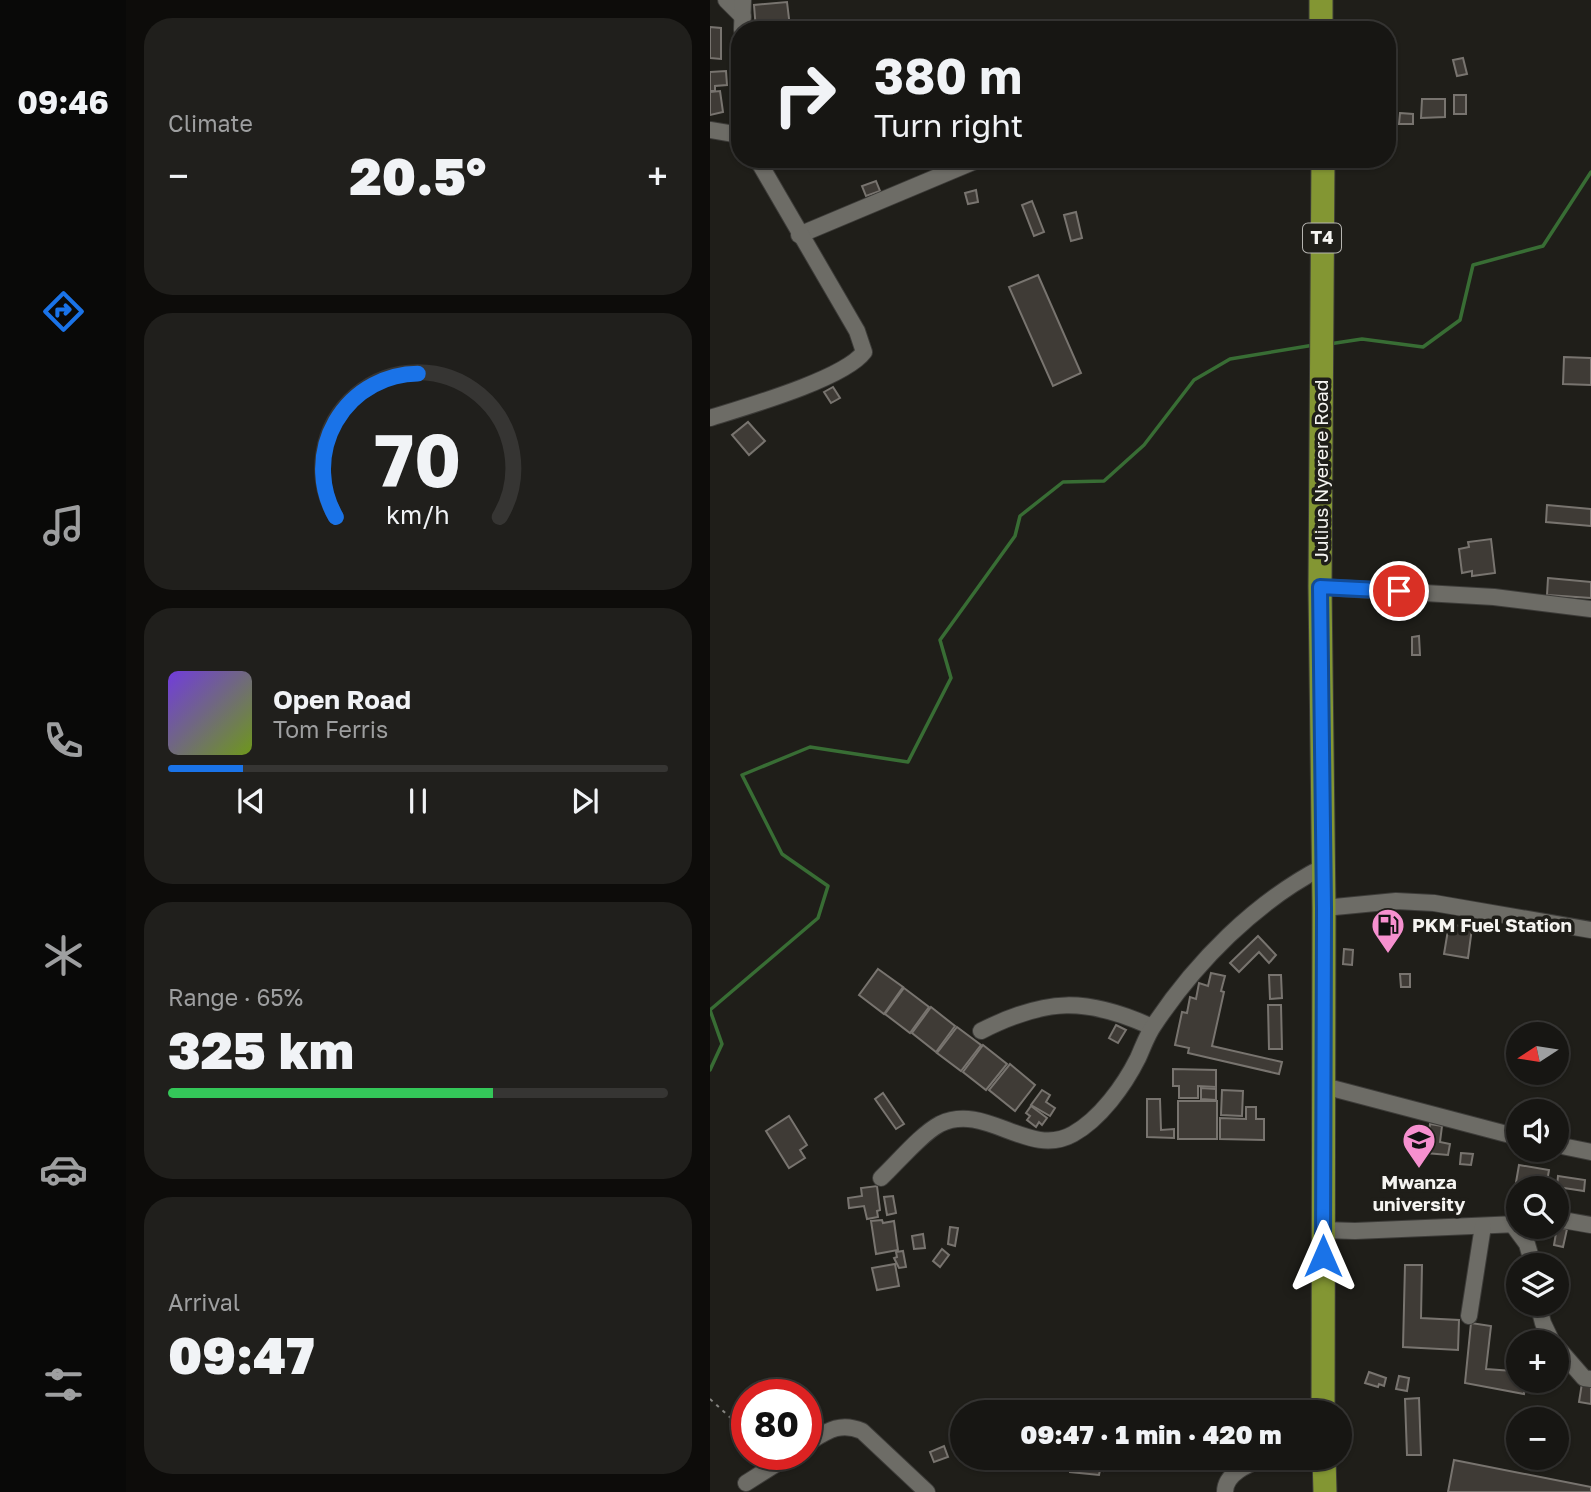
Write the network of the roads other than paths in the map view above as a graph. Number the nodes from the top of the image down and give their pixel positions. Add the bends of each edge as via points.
1 (726, 0) edge
2 (743, 0) edge
3 (1321, 0) edge
4 (742, 21) edge
5 (743, 21) edge
6 (1321, 21) edge
7 (710, 130) edge
8 (731, 134) edge
9 (762, 168) edge
10 (959, 168) edge
11 (1322, 168) edge
12 (799, 235) junction
13 (710, 418) edge
14 (1320, 587) junction
15 (1590, 608) edge
16 (1323, 867) junction
17 (1324, 908) junction
18 (1590, 930) edge
19 (1152, 1027) junction
20 (981, 1031) dead end
21 (1324, 1086) junction
22 (1506, 1134) edge
23 (1569, 1148) edge
24 (1590, 1152) edge
25 (881, 1178) dead end
26 (1569, 1221) edge
27 (1590, 1225) edge
28 (1506, 1226) edge
29 (1483, 1227) junction
30 (1323, 1230) junction
31 (1469, 1316) dead end
32 (1569, 1361) edge
33 (1590, 1380) edge
34 (1323, 1400) edge
35 (822, 1435) edge
36 (767, 1470) edge
37 (1242, 1470) edge
38 (1324, 1470) edge
39 (746, 1483) dead end
40 (927, 1492) edge
41 (1225, 1492) edge
42 (1325, 1492) edge

1 - 4 street
2 - 5 street
3 - 6 highway
7 - 8 street
9 - 12 street
10 - 12 street
11 - 14 highway, Julius Nyerere Road / T4
12 - 13 street via 857,331 864,352 857,361 822,379
14 - 15 street via 1494,597
14 - 16 highway, Julius Nyerere Road / T4
16 - 17 highway, Julius Nyerere Road / T4
16 - 19 street via 1273,897 1209,955
17 - 18 street via 1396,901 1434,903
17 - 21 highway, Julius Nyerere Road / T4
19 - 20 street via 1097,1006 1057,1006 1017,1012
19 - 25 street via 1123,1083 1072,1135 1037,1140 983,1121 955,1119 935,1128
21 - 22 street
21 - 30 highway, Julius Nyerere Road / T4
23 - 24 street
26 - 27 street
28 - 29 street
29 - 30 street
29 - 31 street
30 - 34 highway, Julius Nyerere Road / T4
32 - 33 street
35 - 40 street via 840,1425 862,1431
36 - 39 street
37 - 41 street via 1231,1476
38 - 42 highway

